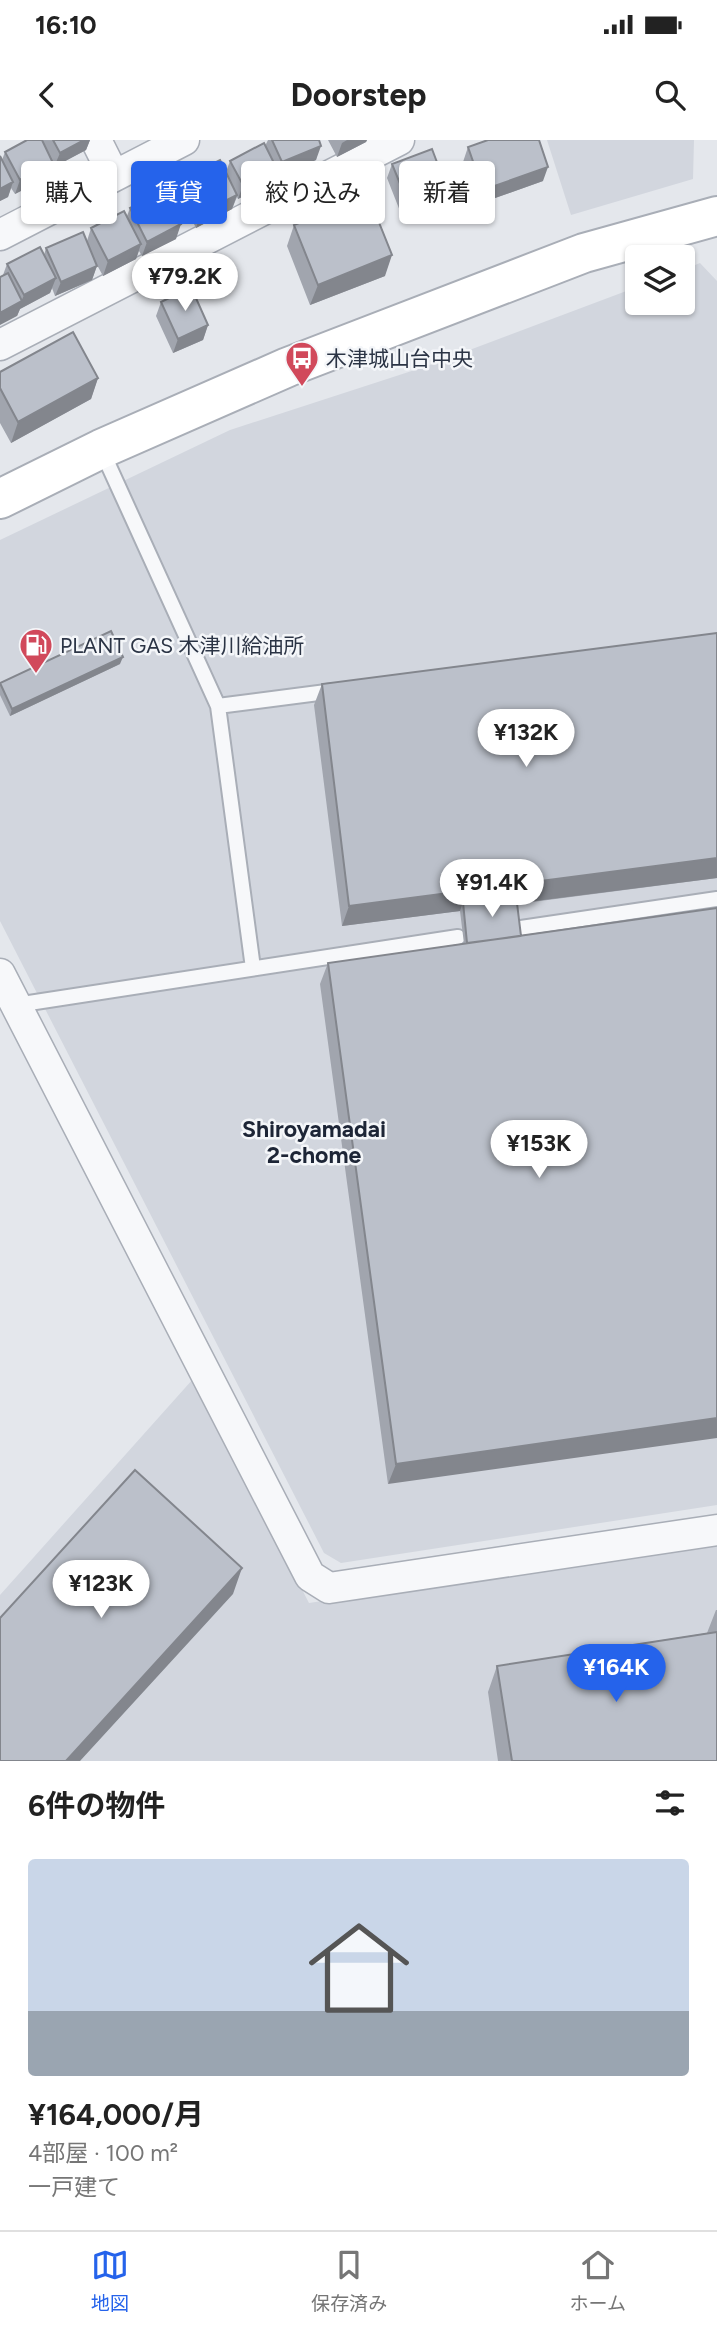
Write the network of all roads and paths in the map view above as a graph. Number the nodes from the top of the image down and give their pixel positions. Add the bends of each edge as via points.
1 (96, 140) edge
2 (184, 140) edge
3 (399, 140) edge
4 (106, 161) edge
5 (117, 174) edge
6 (717, 216) edge
7 (21, 224) edge
8 (0, 235) edge
9 (0, 345) edge
10 (101, 449) junction
11 (0, 499) edge
12 (354, 689) edge
13 (218, 706) junction
14 (717, 899) edge
15 (522, 928) edge
16 (458, 937) dead end
17 (253, 968) junction
18 (0, 974) edge
19 (16, 1005) junction
20 (717, 1530) edge

1 - 4 street
2 - 5 street
3 - 9 street
6 - 10 street via 584,253 288,367
7 - 8 street
10 - 11 street
10 - 13 lane
12 - 13 lane
13 - 17 lane
14 - 15 lane
16 - 17 lane
17 - 19 lane
18 - 19 street
19 - 20 street via 310,1576 330,1588

